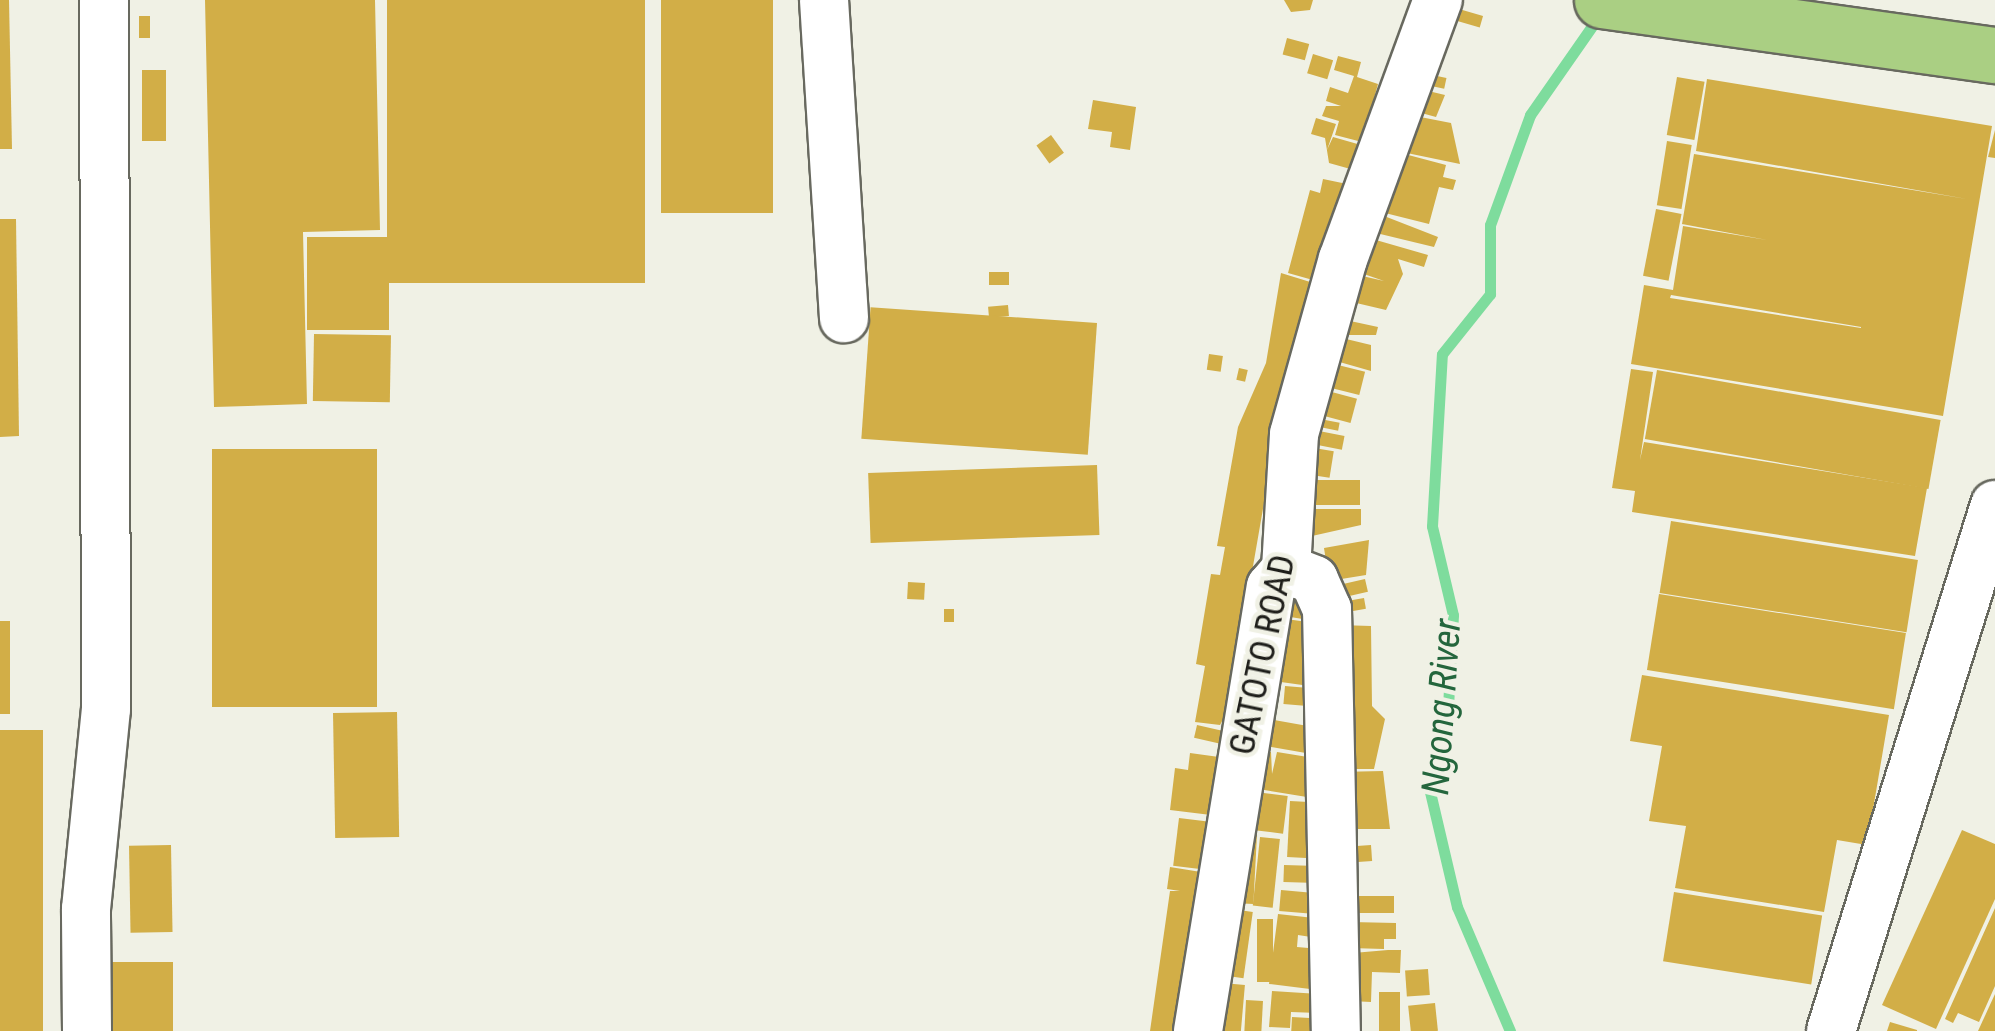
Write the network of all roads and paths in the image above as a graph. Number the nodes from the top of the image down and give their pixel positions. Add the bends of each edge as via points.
1 (104, 0) edge
2 (824, 0) edge
3 (1438, 0) edge
4 (1602, 0) edge
5 (1995, 55) edge
6 (844, 318) dead end
7 (1995, 506) edge
8 (1286, 569) junction
9 (87, 1031) edge
10 (1198, 1031) edge
11 (1336, 1031) edge
12 (1831, 1031) edge

1 - 9 street via 106,709 86,909
2 - 6 street
3 - 8 street, GATOTO ROAD via 1343,258 1294,434
4 - 5 main road
7 - 12 street
8 - 10 street, GATOTO ROAD via 1271,587
8 - 11 street via 1314,580 1326,610

